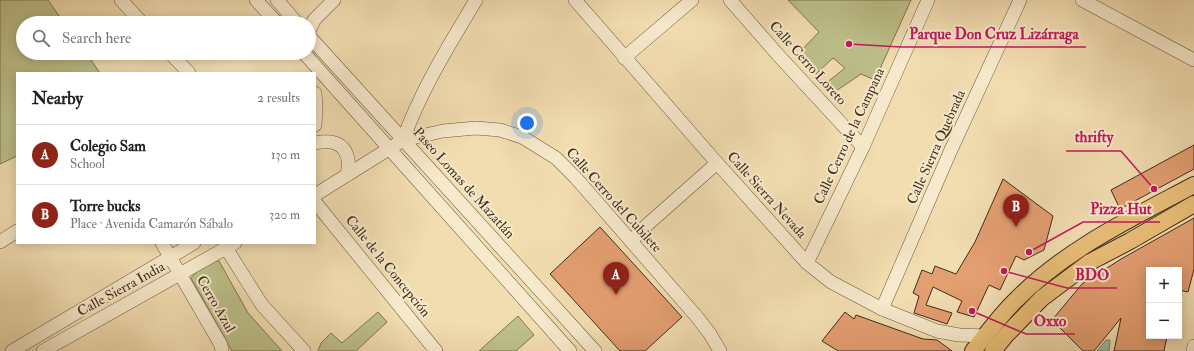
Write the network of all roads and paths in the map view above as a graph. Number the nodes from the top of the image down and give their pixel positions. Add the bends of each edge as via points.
1 (121, 0) edge
2 (256, 0) edge
3 (277, 0) edge
4 (334, 0) edge
5 (476, 0) edge
6 (575, 0) edge
7 (692, 0) edge
8 (730, 0) edge
9 (928, 0) edge
10 (1020, 0) edge
11 (1082, 0) edge
12 (1105, 5) edge
13 (136, 16) edge
14 (271, 16) edge
15 (292, 16) edge
16 (316, 18) edge
17 (316, 44) edge
18 (624, 58) junction
19 (177, 60) edge
20 (308, 60) edge
21 (311, 60) edge
22 (1194, 60) edge
23 (188, 72) edge
24 (311, 72) edge
25 (403, 140) junction
26 (316, 142) edge
27 (863, 147) junction
28 (390, 149) junction
29 (717, 163) junction
30 (347, 175) junction
31 (1194, 185) edge
32 (316, 194) edge
33 (316, 203) edge
34 (1194, 204) edge
35 (16, 232) edge
36 (631, 241) junction
37 (0, 242) edge
38 (163, 244) edge
39 (192, 244) edge
40 (230, 246) edge
41 (170, 258) junction
42 (807, 263) junction
43 (180, 274) junction
44 (882, 309) junction
45 (986, 336) junction
46 (1194, 346) edge
47 (12, 351) edge
48 (43, 351) edge
49 (222, 351) edge
50 (304, 351) edge
51 (436, 351) edge
52 (570, 351) edge
53 (595, 351) edge
54 (720, 351) edge
55 (973, 351) edge
56 (993, 351) edge
57 (1192, 351) edge

1 - 13 street
2 - 14 street
3 - 15 street
4 - 16 street
5 - 25 street via 429,79
6 - 18 street, Calle Sierra Nevada
7 - 18 street
8 - 27 street, Calle Cerro Loreto
9 - 27 street, Calle Cerro de la Campana
10 - 44 street, Calle Sierra Quebrada
11 - 12 street
12 - 22 street
17 - 25 street, Paseo Lomas de Mazatlán
18 - 29 street, Calle Sierra Nevada
19 - 23 street
20 - 24 street
21 - 28 street
25 - 28 street
25 - 36 street, Calle Cerro del Cubilete via 443,131 476,128 500,130 522,137 556,158
25 - 53 street, Paseo Lomas de Mazatlán
26 - 30 street via 332,141 340,145 348,160
27 - 42 street, Calle Cerro de la Campana
28 - 30 street
28 - 52 street
29 - 36 street
29 - 42 street, Calle Sierra Nevada
30 - 32 street
31 - 45 main road via 1122,223 1061,261 1016,300
33 - 51 street, Calle de la Concepción
34 - 56 main road via 1090,262 1042,298
35 - 37 street
36 - 54 street, Calle Cerro del Cubilete via 697,317
38 - 41 street, Cerro Azul
39 - 41 street, Calle Sierra India
40 - 43 street, Calle Sierra India
40 - 50 street via 262,305
41 - 43 street, Cerro Azul
41 - 47 street, Calle Sierra India
42 - 44 street, Calle Sierra Nevada via 831,282
43 - 48 street, Calle Sierra India
43 - 49 street, Cerro Azul
44 - 45 street, Calle Sierra Nevada via 937,330 959,335
45 - 55 main road
46 - 57 street

